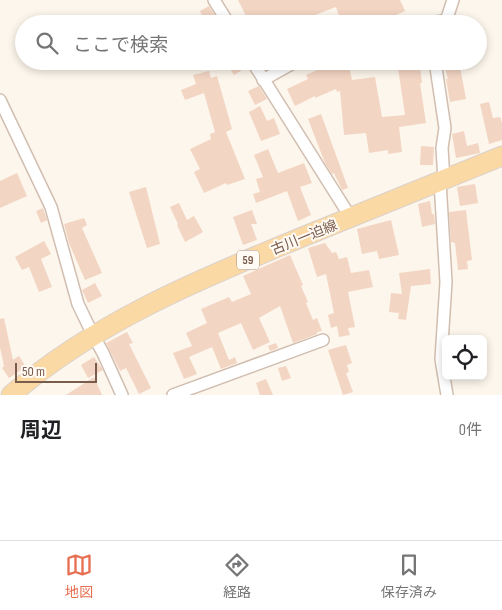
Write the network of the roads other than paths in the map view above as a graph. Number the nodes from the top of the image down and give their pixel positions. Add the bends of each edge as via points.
1 (214, 0) edge
2 (453, 0) edge
3 (223, 15) edge
4 (448, 15) edge
5 (257, 70) edge
6 (281, 70) edge
7 (436, 70) edge
8 (263, 80) junction
9 (0, 100) edge
10 (502, 156) edge
11 (442, 180) junction
12 (351, 218) junction
13 (93, 335) junction
14 (323, 340) dead end
15 (11, 395) edge
16 (122, 395) edge
17 (174, 395) edge
18 (447, 395) edge

1 - 3 street
2 - 4 street
5 - 8 street
6 - 8 street
7 - 11 street via 445,128
8 - 12 street
9 - 13 street via 51,207 78,304
10 - 11 main road, 古川一迫線 / 59
11 - 12 main road, 古川一迫線 / 59
11 - 18 street via 446,282 441,360
12 - 13 main road, 古川一迫線 / 59 via 218,272
13 - 15 main road, 古川一迫線 / 59 via 54,360
13 - 16 street
14 - 17 street

